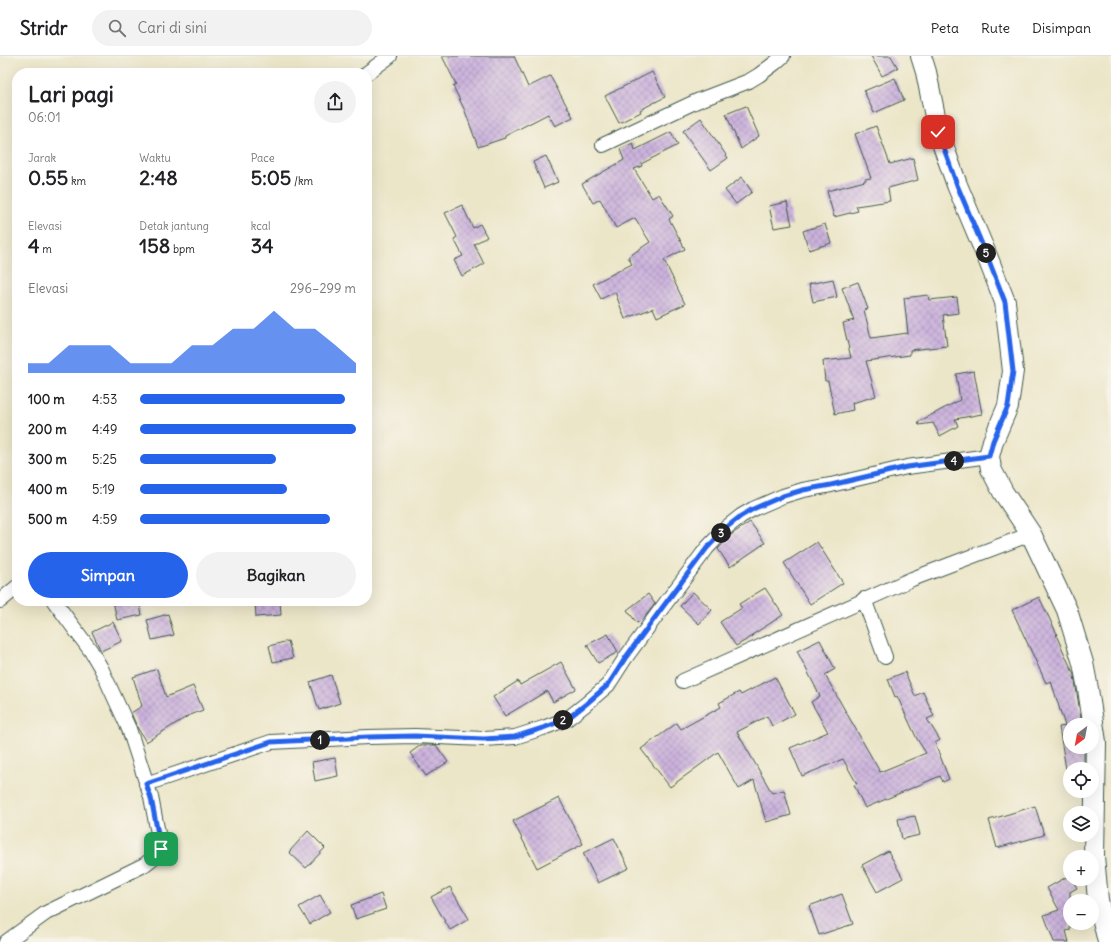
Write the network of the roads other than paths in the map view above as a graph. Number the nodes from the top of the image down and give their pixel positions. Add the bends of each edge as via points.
1 (390, 56) edge
2 (783, 56) edge
3 (921, 56) edge
4 (372, 69) edge
5 (603, 145) dead end
6 (989, 456) junction
7 (1031, 534) junction
8 (12, 590) edge
9 (864, 600) junction
10 (0, 601) edge
11 (58, 606) edge
12 (885, 657) dead end
13 (683, 681) dead end
14 (146, 784) junction
15 (6, 942) edge
16 (1108, 942) edge

1 - 4 street
2 - 5 street via 749,81 697,101
3 - 6 street via 938,132 1005,302 1013,371 1008,406
6 - 7 street via 996,479
6 - 14 street via 907,467 803,490 783,496 741,516 707,548 608,685 567,719 515,737 484,739 407,736 271,742
7 - 9 street
7 - 16 street via 1067,610 1088,689 1096,742 1094,856 1098,900
8 - 10 street
9 - 12 street
9 - 13 street
11 - 14 street via 101,668 129,729
14 - 15 street via 161,845 159,854 144,865 46,913

